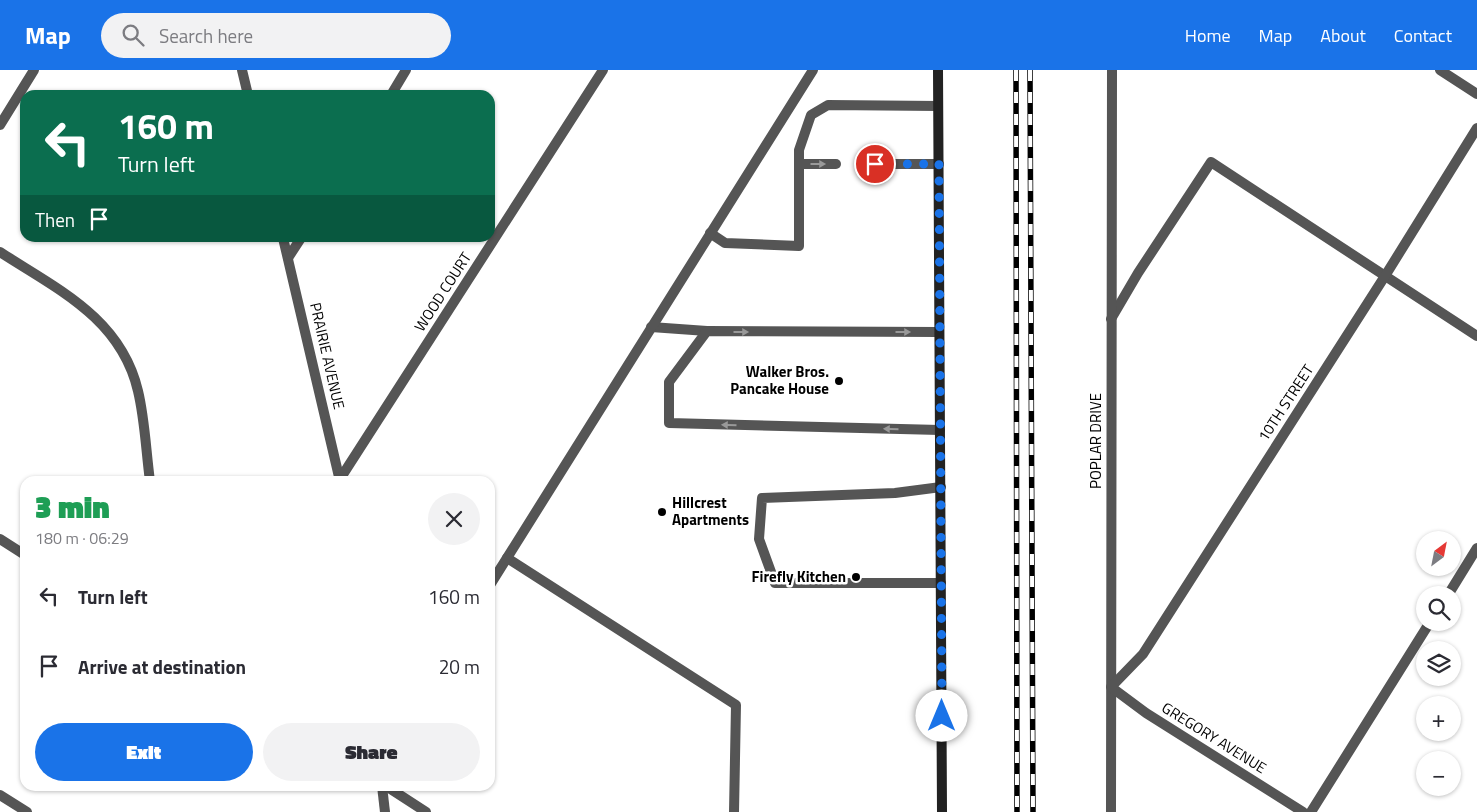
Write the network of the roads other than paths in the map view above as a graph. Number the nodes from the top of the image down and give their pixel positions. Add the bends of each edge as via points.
1 (34, 70) edge
2 (242, 70) edge
3 (406, 70) edge
4 (603, 70) edge
5 (813, 70) edge
6 (938, 70) edge
7 (1112, 70) edge
8 (1440, 70) edge
9 (22, 90) edge
10 (247, 90) edge
11 (394, 90) edge
12 (20, 93) edge
13 (1477, 94) edge
14 (938, 106) junction
15 (0, 125) edge
16 (1477, 128) edge
17 (799, 164) junction
18 (836, 164) dead end
19 (875, 164) dead end
20 (939, 164) junction
21 (710, 234) junction
22 (495, 238) edge
23 (284, 242) edge
24 (298, 242) edge
25 (493, 242) edge
26 (0, 252) edge
27 (288, 258) junction
28 (1385, 276) junction
29 (1111, 319) junction
30 (651, 327) junction
31 (708, 332) junction
32 (939, 332) junction
33 (1477, 336) edge
34 (940, 430) junction
35 (149, 476) edge
36 (339, 476) edge
37 (343, 476) edge
38 (940, 487) junction
39 (0, 539) edge
40 (1477, 548) edge
41 (20, 552) edge
42 (507, 558) junction
43 (495, 577) edge
44 (941, 583) junction
45 (1454, 586) edge
46 (1424, 631) edge
47 (1111, 687) junction
48 (383, 791) edge
49 (394, 791) edge
50 (0, 795) edge
51 (27, 812) edge
52 (385, 812) edge
53 (426, 812) edge
54 (734, 812) edge
55 (942, 812) edge
56 (1111, 812) edge
57 (1303, 812) edge
58 (1311, 812) edge

1 - 9 street
2 - 10 street
3 - 11 street
4 - 22 street, WOOD COURT
5 - 21 street
6 - 14 main road
7 - 29 street, POPLAR DRIVE
8 - 13 street
12 - 15 street
14 - 17 street via 828,105 811,115 799,150
14 - 20 main road
16 - 28 street, 10TH STREET
17 -> 18 street
17 - 21 street via 799,246 725,243
19 - 20 street
20 - 32 main road
21 - 30 street
23 - 27 street, PRAIRIE AVENUE
24 - 27 street
25 - 37 street, WOOD COURT
26 - 35 street via 89,311 106,326 119,345 138,390
27 - 36 street, PRAIRIE AVENUE
28 - 29 street via 1211,162
28 - 33 street
28 - 47 street, 10TH STREET via 1143,654
29 - 47 street, POPLAR DRIVE
30 - 31 street
30 - 42 street
31 -> 32 street
34 -> 31 street via 669,423 669,382
32 - 34 main road
34 - 38 main road
38 - 44 main road
38 - 44 street via 894,493 762,498 759,539 775,583
39 - 41 street
40 - 45 street
42 - 43 street
42 - 54 street via 736,704
44 - 55 main road
46 - 58 street
47 - 56 street, POPLAR DRIVE
47 - 57 street, GREGORY AVENUE via 1146,713
48 - 52 street
49 - 53 street
50 - 51 street

